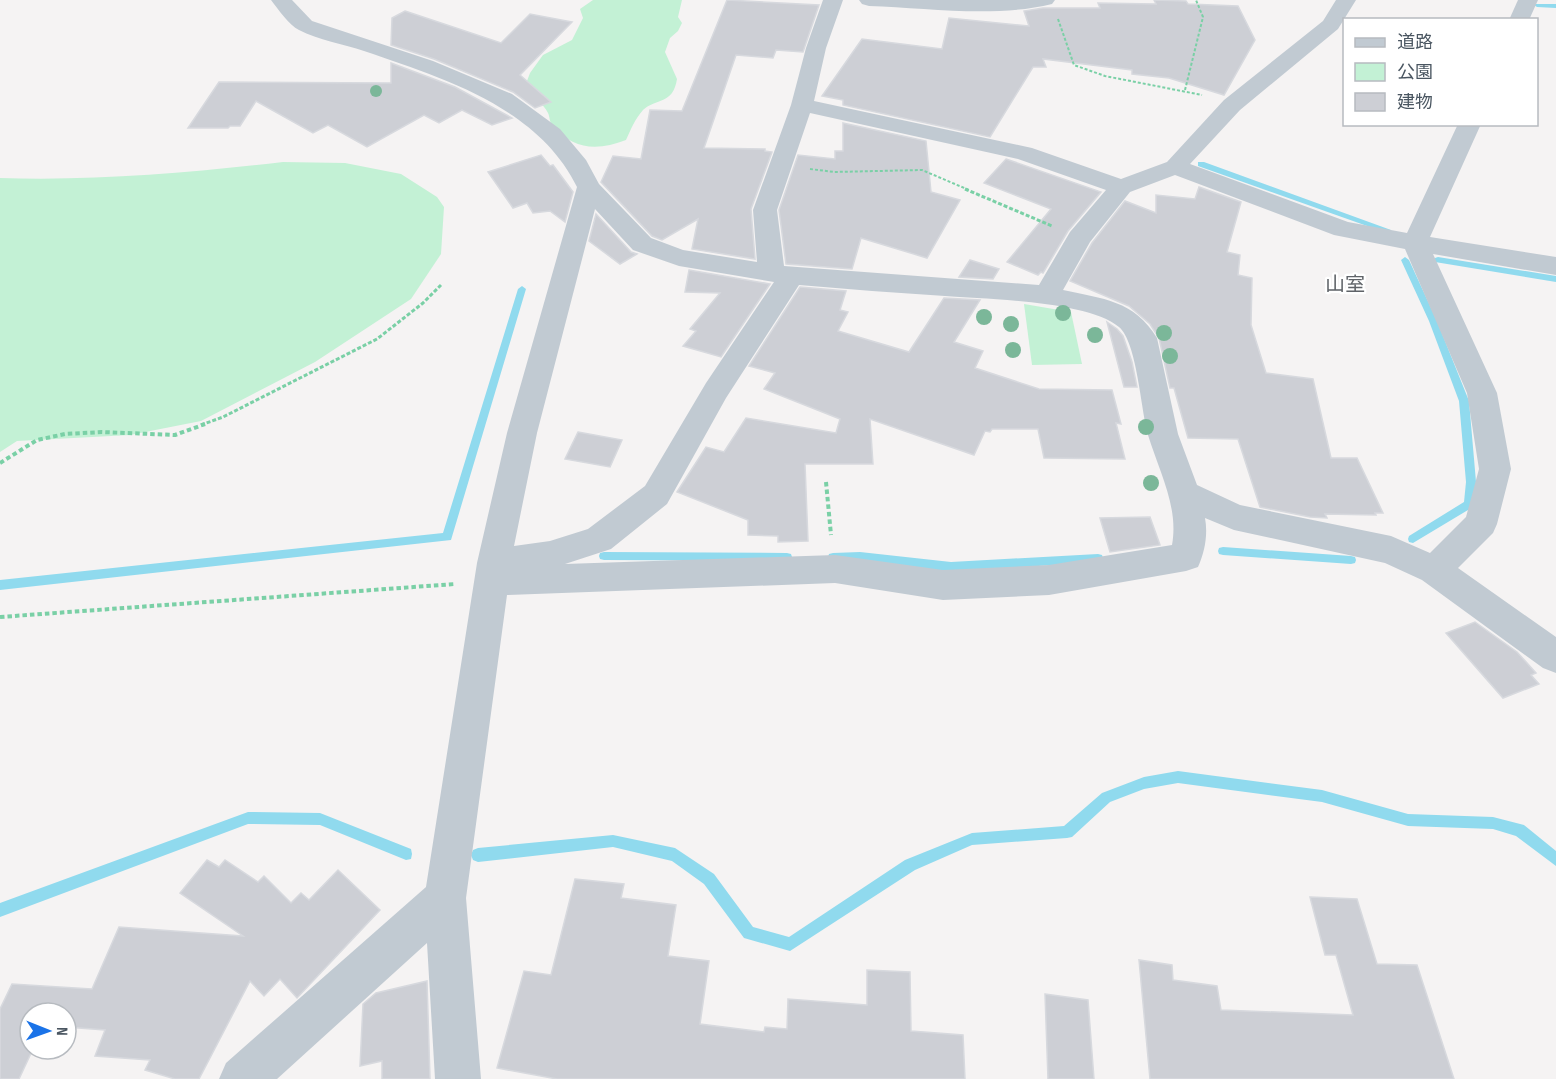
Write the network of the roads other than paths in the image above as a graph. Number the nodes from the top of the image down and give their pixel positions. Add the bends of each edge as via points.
1 (281, 0) edge
2 (833, 0) edge
3 (869, 0) edge
4 (1346, 0) edge
5 (1528, 0) edge
6 (1050, 6) edge
7 (1520, 18) edge
8 (802, 105) junction
9 (1469, 126) edge
10 (1175, 167) junction
11 (590, 187) junction
12 (1121, 187) junction
13 (1415, 243) junction
14 (1556, 266) edge
15 (781, 273) junction
16 (1047, 295) junction
17 (1184, 493) junction
18 (1434, 570) junction
19 (493, 572) junction
20 (1556, 657) edge
21 (445, 898) junction
22 (242, 1079) edge
23 (458, 1079) edge

1 - 11 street via 305,25 426,65 504,99 552,134 578,165
2 - 8 street
3 - 6 street
4 - 10 street via 1331,25 1232,105
5 - 7 street
8 - 12 street via 1024,153
8 - 15 street via 765,210
9 - 13 street
10 - 12 street
10 - 13 street via 1343,229
11 - 15 street via 642,244 679,258
11 - 19 street via 522,433
12 - 16 street via 1079,237
13 - 14 street
13 - 18 street via 1482,393 1495,469 1481,524
15 - 16 street
15 - 19 street via 656,495 599,539
16 - 17 street via 1107,309 1129,320 1143,338 1163,434
17 - 18 street via 1233,517 1391,550
17 - 19 street via 1191,529 1186,557 1049,580 943,585 835,569
18 - 20 street
19 - 21 street
21 - 22 street
21 - 23 street

